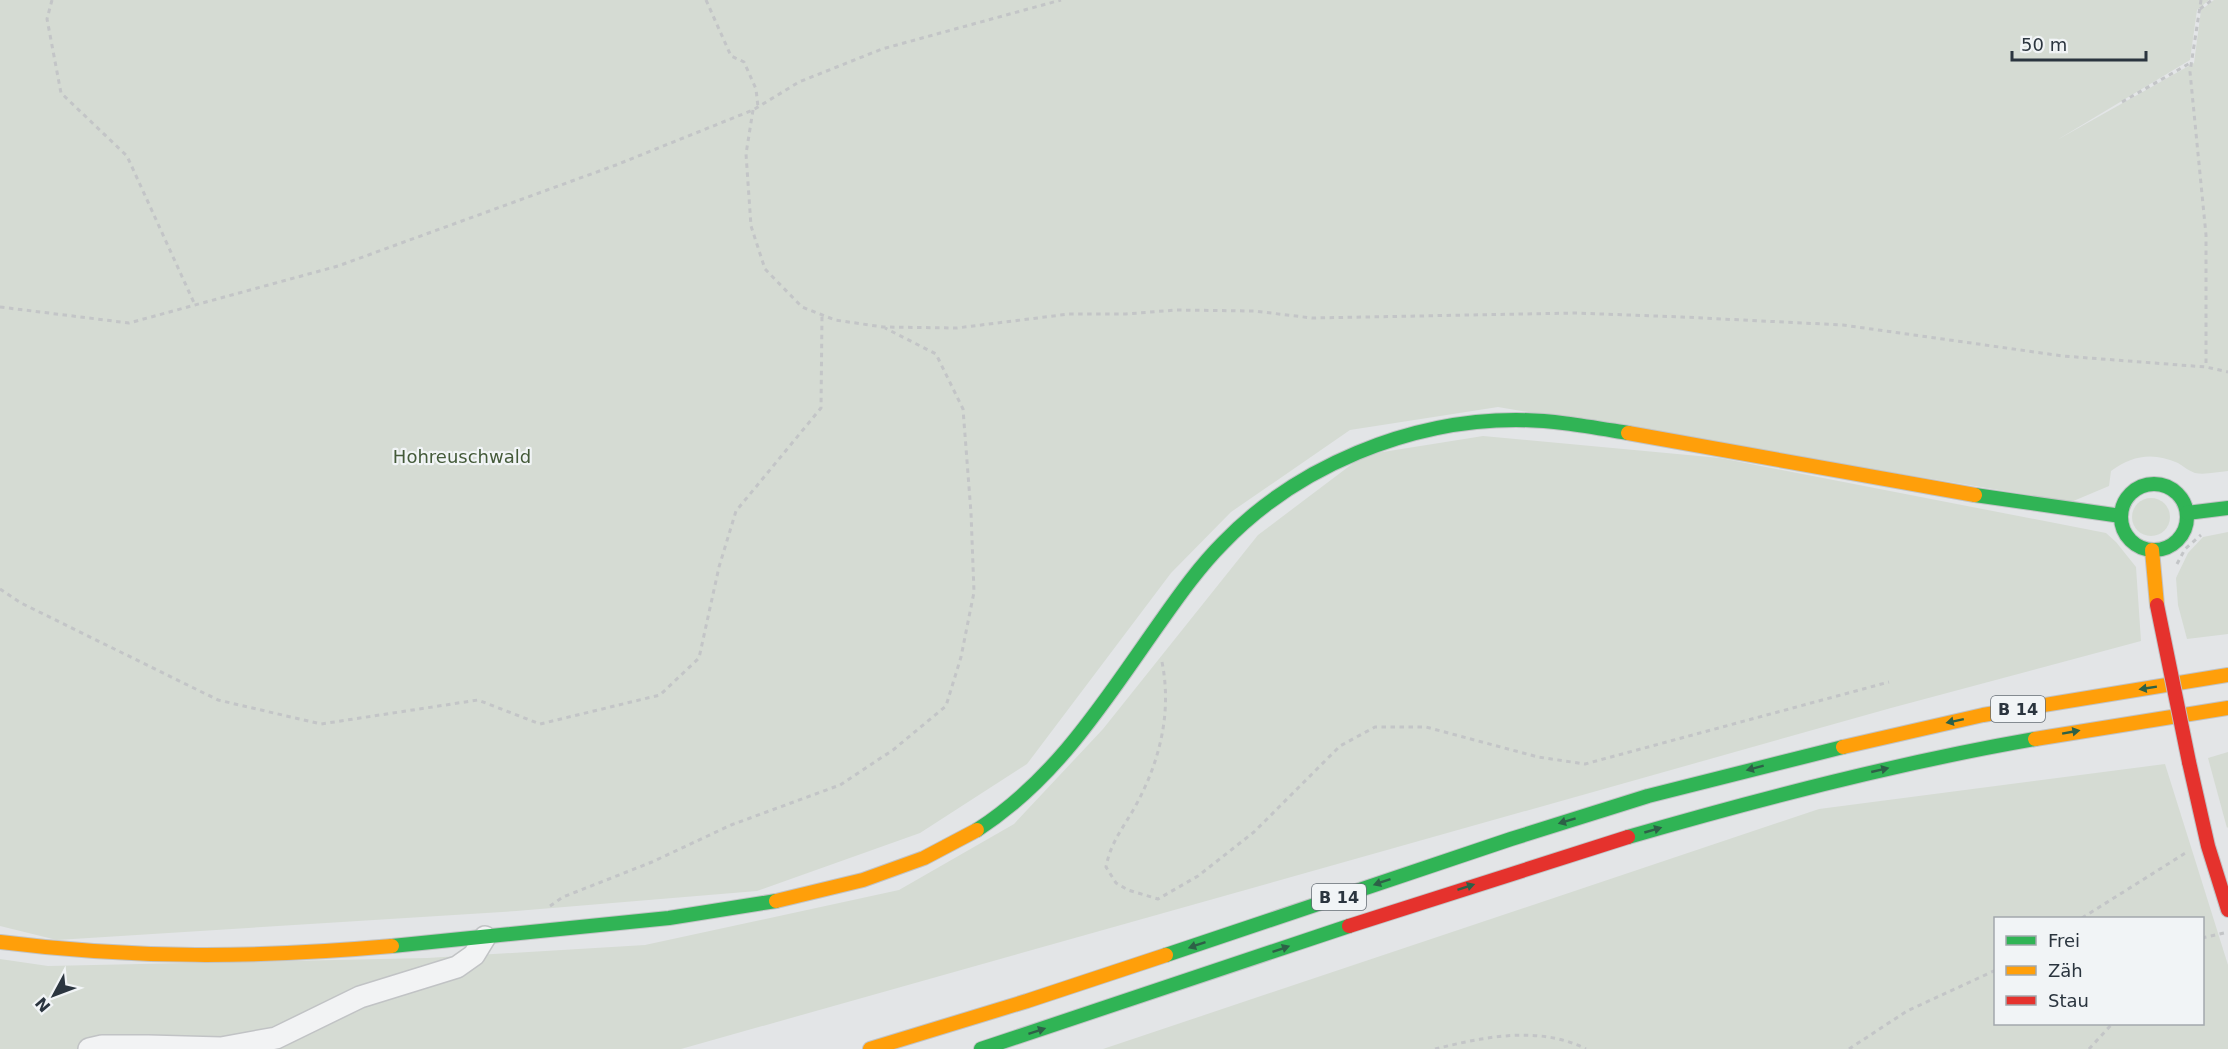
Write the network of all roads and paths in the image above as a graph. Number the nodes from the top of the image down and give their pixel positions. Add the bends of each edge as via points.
1 (52, 0) edge
2 (706, 0) edge
3 (1061, 0) edge
4 (2201, 0) edge
5 (2212, 0) edge
6 (2199, 11) junction
7 (2192, 62) junction
8 (2122, 102) dead end
9 (758, 107) junction
10 (753, 110) junction
11 (195, 305) junction
12 (0, 307) edge
13 (822, 315) junction
14 (883, 327) junction
15 (2206, 367) junction
16 (2228, 372) edge
17 (2228, 508) edge
18 (2187, 513) junction
19 (2121, 516) junction
20 (2202, 534) dead end
21 (2152, 550) junction
22 (2175, 568) dead end
23 (0, 589) edge
24 (1162, 662) dead end
25 (2228, 675) edge
26 (1889, 682) dead end
27 (2228, 708) edge
28 (2208, 846) junction
29 (2228, 910) edge
30 (2084, 917) edge
31 (538, 932) junction
32 (2228, 932) edge
33 (485, 937) junction
34 (2204, 938) edge
35 (0, 942) edge
36 (1994, 970) edge
37 (2110, 1025) edge
38 (89, 1049) edge
39 (870, 1049) edge
40 (981, 1049) edge
41 (1436, 1049) edge
42 (1586, 1049) edge
43 (1850, 1049) edge
44 (2089, 1049) edge

1 - 11 path via 47,19 61,93 127,156
2 - 9 path via 731,56 744,62 756,89
3 - 9 path via 882,49 799,82
4 - 6 path
5 - 6 path
6 - 7 path
7 - 8 path
7 - 15 path via 2206,235
9 - 10 path
10 - 11 path via 616,165 338,266
10 - 13 path via 746,154 750,214 765,269 802,307
11 - 12 path via 129,323
13 - 14 path
13 - 23 path via 822,408 736,511 699,658 660,694 540,724 478,700 321,724 218,700
14 - 15 path via 957,328 1069,314 1176,310 1254,311 1312,318 1587,314 1843,325 2063,356
14 - 31 path via 936,354 963,409 974,592 962,657 946,706 893,750 840,785 731,825 563,897 547,907
15 - 16 path
17 - 18 main road
18 - 19 main road via 2180,495 2169,486 2156,483 2143,485 2130,494
18 - 21 main road via 2180,537 2171,546
19 - 21 main road via 2124,532 2134,543
19 - 31 main road via 1952,492 1559,422 1497,419 1431,430 1387,442 1314,474 1240,527 1208,559 1063,755 990,823 950,846 897,870 771,902
20 - 22 path via 2185,549
21 - 28 main road, bridge via 2157,605
24 - 26 path via 1166,684 1164,727 1156,760 1136,805 1109,850 1106,867 1116,883 1158,899 1198,876 1254,832 1340,746 1375,727 1426,727 1538,757 1585,764
25 -> 39 main road, B 14 via 1983,715 1648,796 1038,998
40 -> 27 main road, B 14 via 1394,911 1666,826 1823,783 2110,724
28 - 29 main road
28 - 30 path via 2185,853
31 - 33 main road
32 - 34 path
33 - 35 main road via 342,950 187,956 84,952
33 - 38 street via 474,955 457,967 360,997 276,1038 221,1048
36 - 43 path via 1907,1011
37 - 44 path
41 - 42 path via 1471,1040 1523,1035 1568,1040

